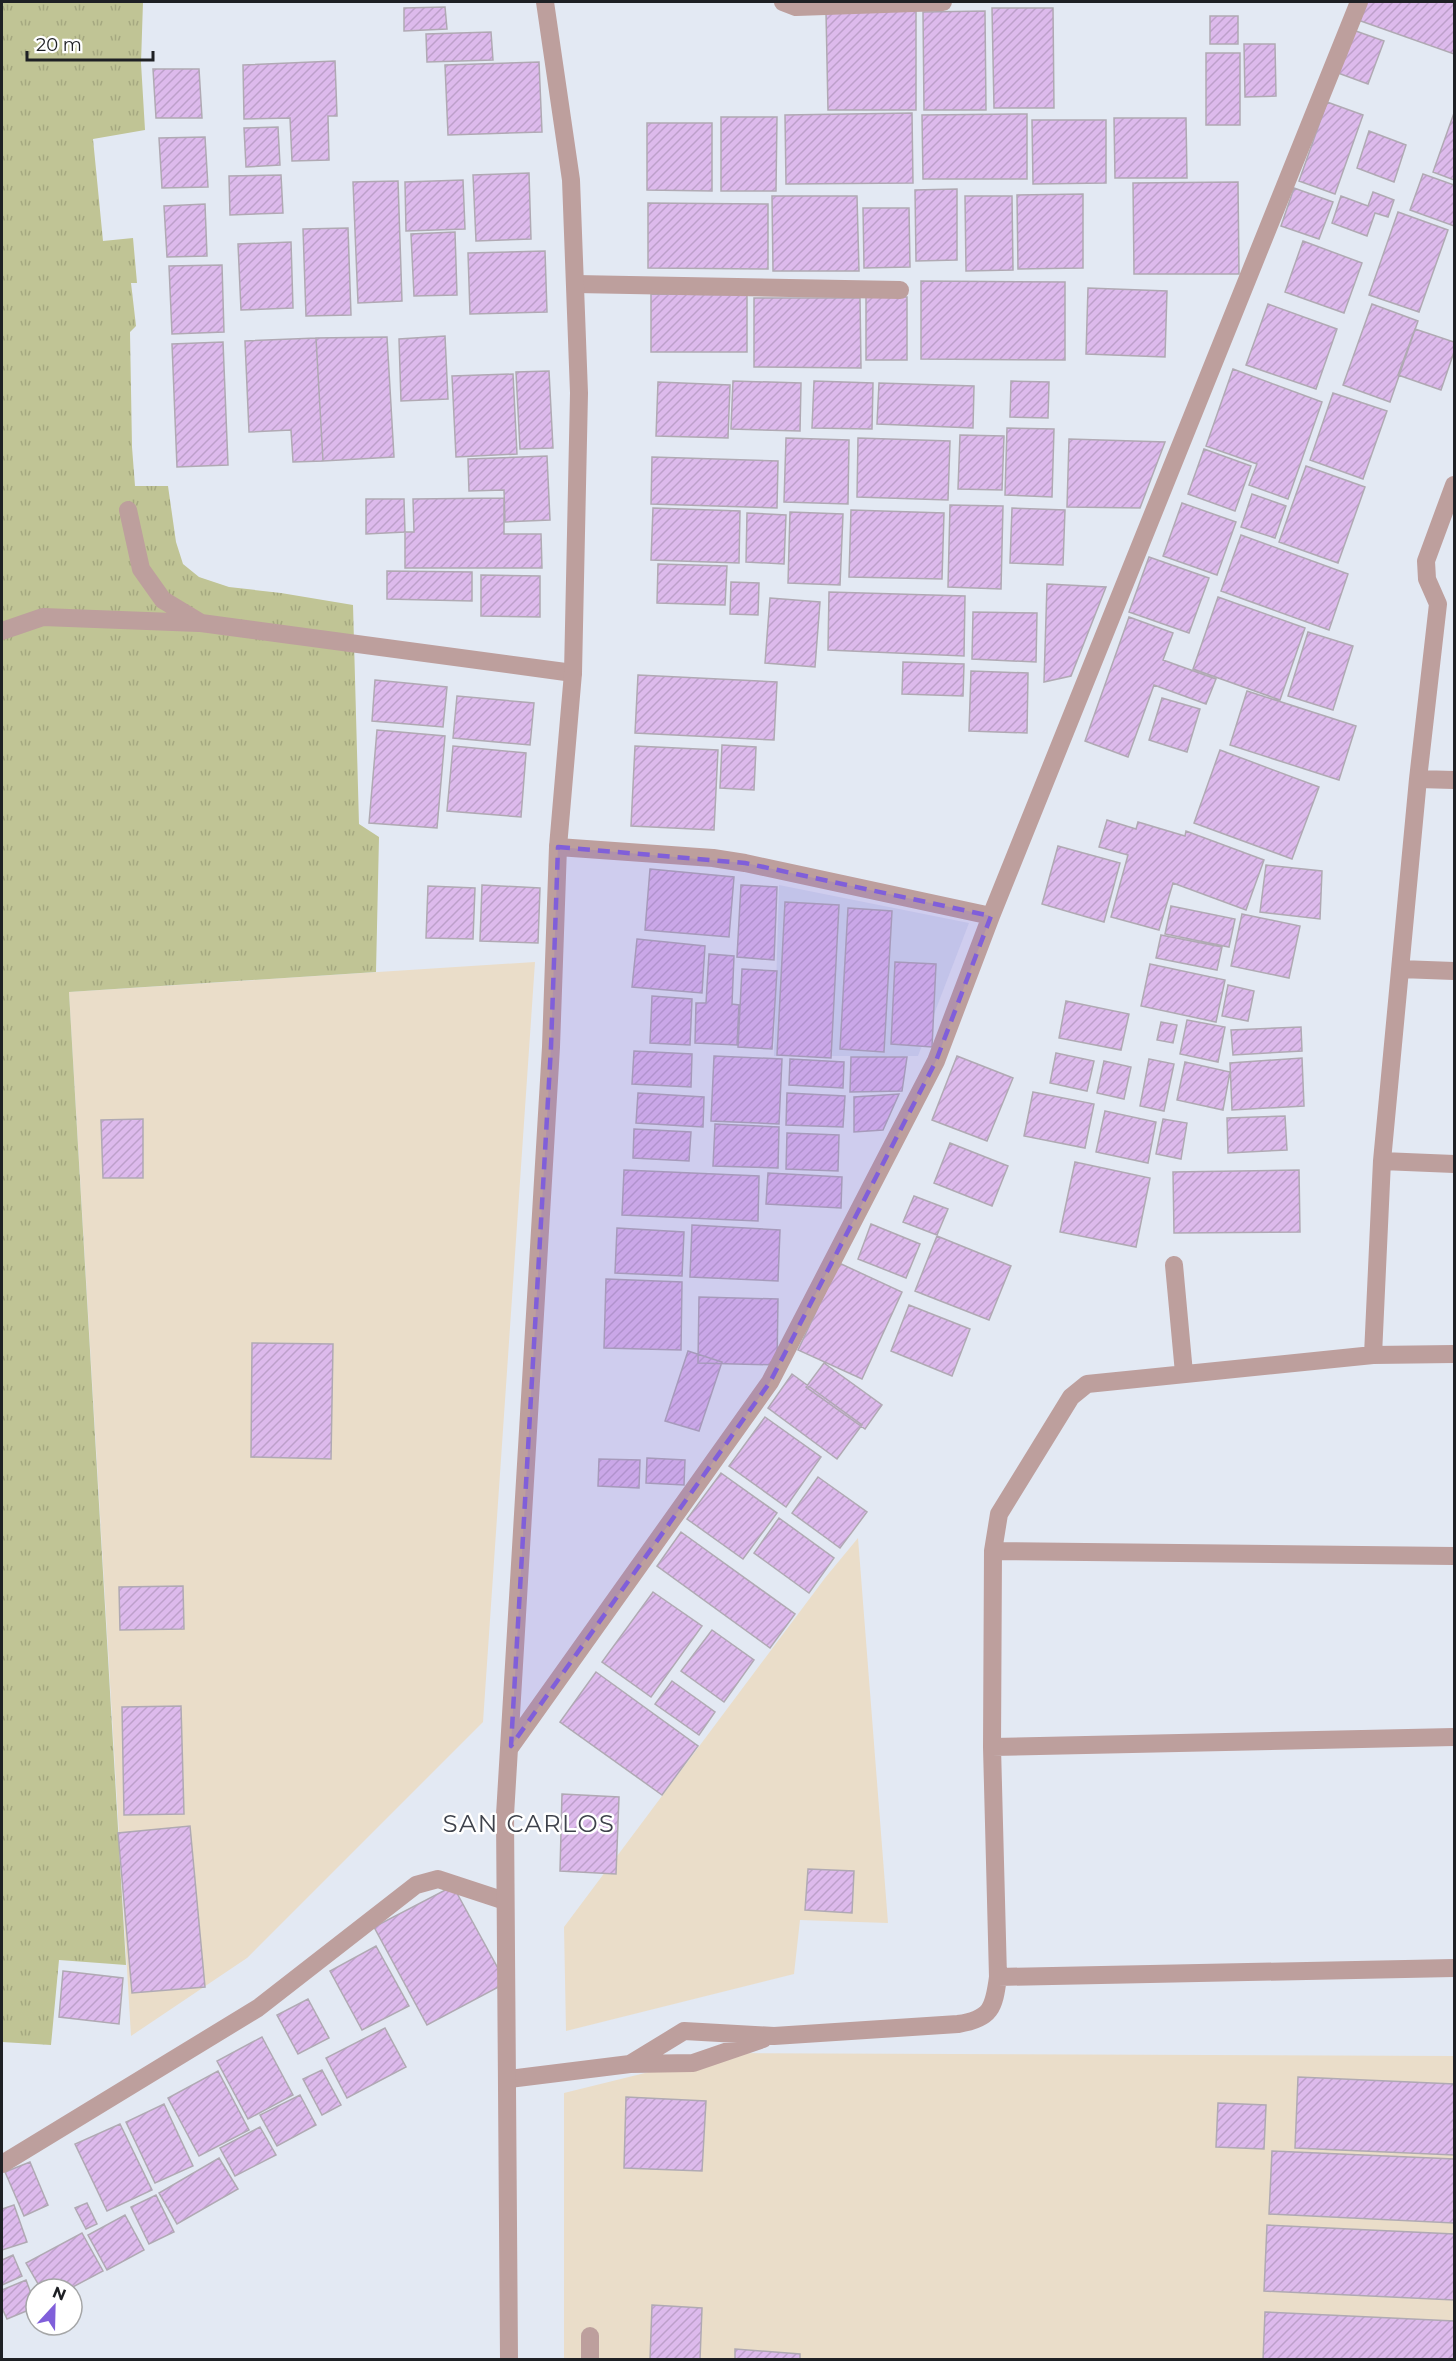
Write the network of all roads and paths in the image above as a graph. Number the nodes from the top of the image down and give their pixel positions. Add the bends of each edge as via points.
1 (545, 2) edge
2 (783, 2) edge
3 (943, 2) edge
4 (1359, 2) edge
5 (576, 284) junction
6 (900, 291) dead end
7 (1455, 485) edge
8 (128, 510) dead end
9 (1446, 604) edge
10 (201, 623) junction
11 (2, 631) edge
12 (573, 673) junction
13 (1418, 779) junction
14 (1455, 780) edge
15 (558, 847) junction
16 (991, 916) junction
17 (1400, 969) junction
18 (1455, 971) edge
19 (1382, 1161) junction
20 (1455, 1164) edge
21 (1174, 1265) dead end
22 (1455, 1354) edge
23 (1373, 1355) junction
24 (1184, 1373) junction
25 (993, 1551) junction
26 (1455, 1557) edge
27 (1455, 1737) edge
28 (510, 1746) junction
29 (992, 1747) junction
30 (505, 1901) junction
31 (1455, 1968) edge
32 (998, 1977) junction
33 (774, 2036) junction
34 (630, 2064) junction
35 (509, 2079) junction
36 (2, 2164) edge
37 (590, 2336) dead end
38 (509, 2360) edge
39 (590, 2360) edge

1 - 5 street via 571,180
2 - 3 street via 796,7
4 - 16 street
5 - 6 street
5 - 12 street via 579,393
7 - 9 street via 1426,561 1427,579
8 - 10 street via 141,569 163,600
9 - 13 street
10 - 11 street via 43,617
10 - 12 street
12 - 15 street
13 - 14 street
13 - 17 street
15 - 16 street via 745,863
15 - 28 street via 551,1047
16 - 28 street via 936,1061 770,1382
17 - 18 street
17 - 19 street
19 - 20 street
19 - 23 street
21 - 24 street
22 - 23 street
23 - 24 street
24 - 25 street via 1087,1384 1071,1397 999,1514
25 - 26 street
25 - 29 street
27 - 29 street
28 - 30 street
29 - 32 street
30 - 35 street
30 - 36 street via 438,1879 416,1885 258,2008
31 - 32 street
32 - 33 street via 989,2012 973,2022
33 - 34 street via 693,2063
33 - 34 street via 684,2031
34 - 35 street
35 - 38 street
37 - 39 street

